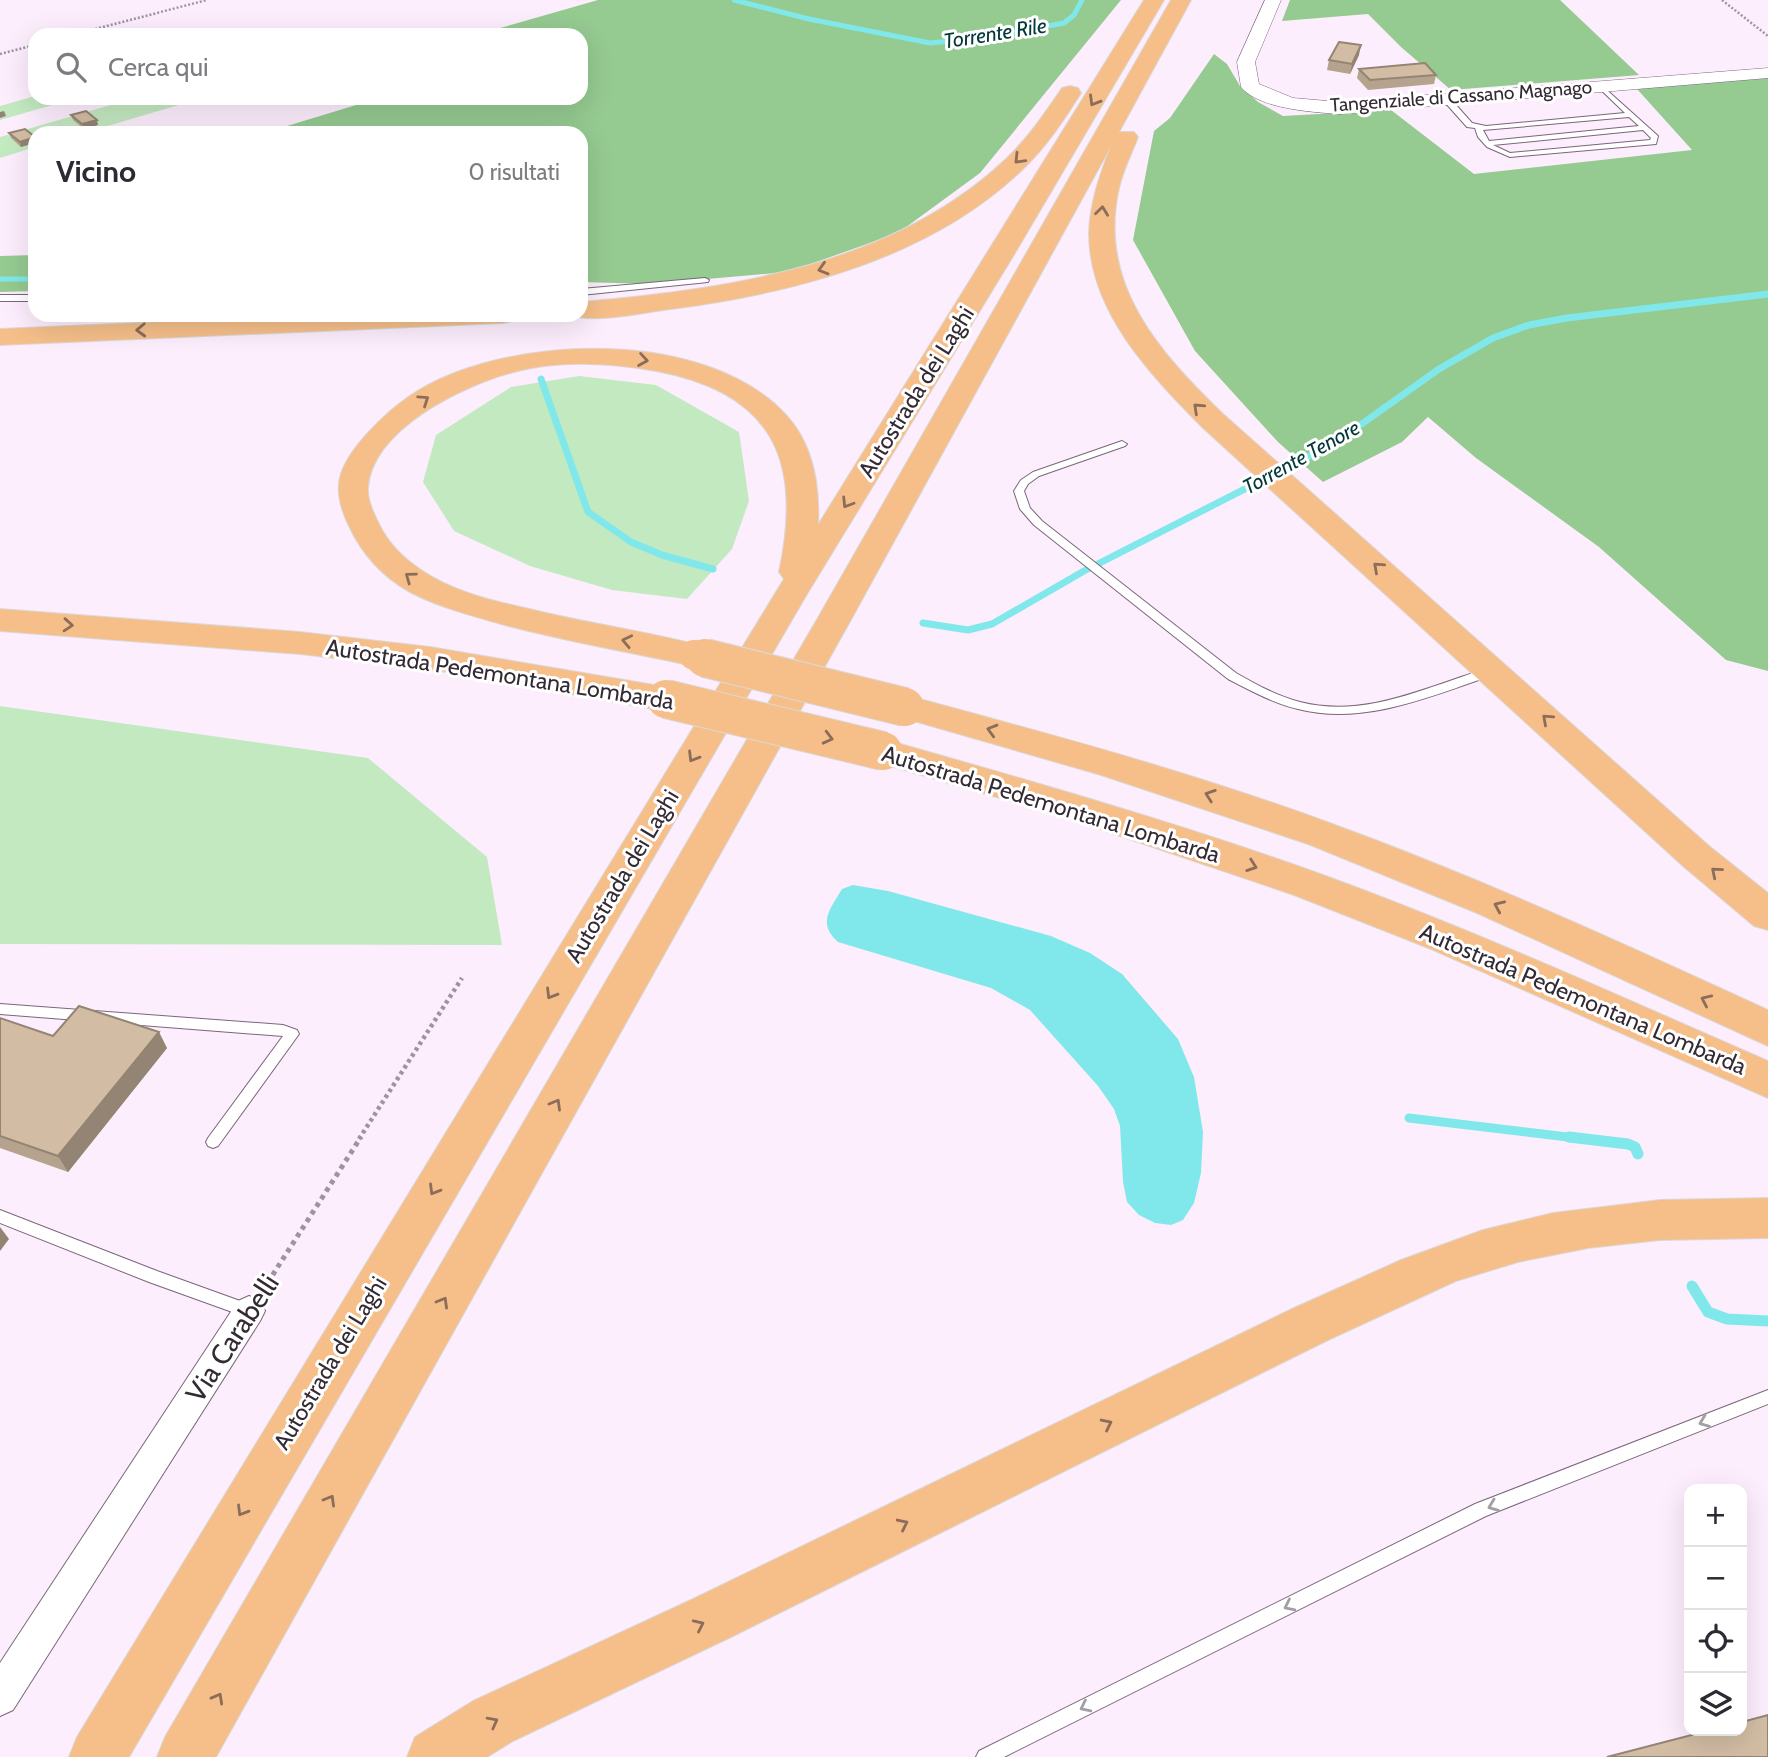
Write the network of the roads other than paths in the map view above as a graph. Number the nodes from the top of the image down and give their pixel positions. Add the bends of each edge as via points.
1 (1154, 0) edge
2 (1181, 0) edge
3 (1273, 0) edge
4 (1144, 40) junction
5 (1768, 73) edge
6 (1600, 86) junction
7 (1446, 99) junction
8 (1631, 116) junction
9 (1478, 126) junction
10 (1645, 128) junction
11 (1488, 143) junction
12 (705, 280) dead end
13 (588, 291) edge
14 (0, 298) edge
15 (28, 298) edge
16 (588, 309) edge
17 (343, 322) edge
18 (0, 337) edge
19 (1122, 444) dead end
20 (791, 593) junction
21 (0, 620) edge
22 (1493, 671) junction
23 (1768, 915) edge
24 (0, 1009) edge
25 (1768, 1030) edge
26 (1768, 1080) edge
27 (213, 1142) dead end
28 (0, 1216) edge
29 (1768, 1218) edge
30 (249, 1311) joint
31 (1768, 1397) edge
32 (0, 1697) edge
33 (97, 1757) edge
34 (185, 1757) edge
35 (435, 1757) edge
36 (985, 1757) edge

1 - 4 highway, Autostrada dei Laghi
2 - 4 highway, Autostrada dei Laghi
3 - 7 street, Tangenziale di Cassano Magnago via 1246,62 1250,87 1296,106 1339,108
4 -> 16 highway via 1076,86 1038,139 1008,170 926,228 862,256 778,282 687,300
4 -> 20 highway, Autostrada dei Laghi
22 -> 4 highway via 1193,404 1138,338 1118,303 1100,238 1103,203 1119,151 1143,101
34 -> 4 highway, Autostrada dei Laghi via 836,616
5 - 6 street, Tangenziale di Cassano Magnago
6 - 7 street, Tangenziale di Cassano Magnago
6 - 8 lane
7 - 9 lane via 1471,125
8 - 9 lane
8 - 10 lane
9 - 11 lane
10 - 11 lane
10 - 11 lane via 1656,138 1653,142 1510,155 1495,151
12 - 13 lane
14 - 15 lane
17 -> 18 highway
19 - 22 lane via 1024,482 1019,491 1025,509 1260,694 1291,705 1349,712 1378,709
25 -> 20 highway, Autostrada Pedemontana Lombarda, bridge via 1469,892 1184,786 905,706 477,607 422,585 386,559 363,529 351,491 357,470 375,443 439,390 525,361 576,356 669,364 711,377 750,398 775,420 794,450 804,487 804,531
20 -> 33 highway, Autostrada dei Laghi
21 -> 26 highway, Autostrada Pedemontana Lombarda, bridge via 300,643 443,660 666,699 883,751 1112,819 1308,885 1445,938
23 -> 22 highway via 1696,856
24 - 27 lane via 292,1034
28 - 30 lane
35 -> 29 highway via 493,1721 1407,1280 1483,1251 1552,1234 1692,1217
30 - 32 street, Via Carabelli
31 -> 36 lane via 1481,1510

